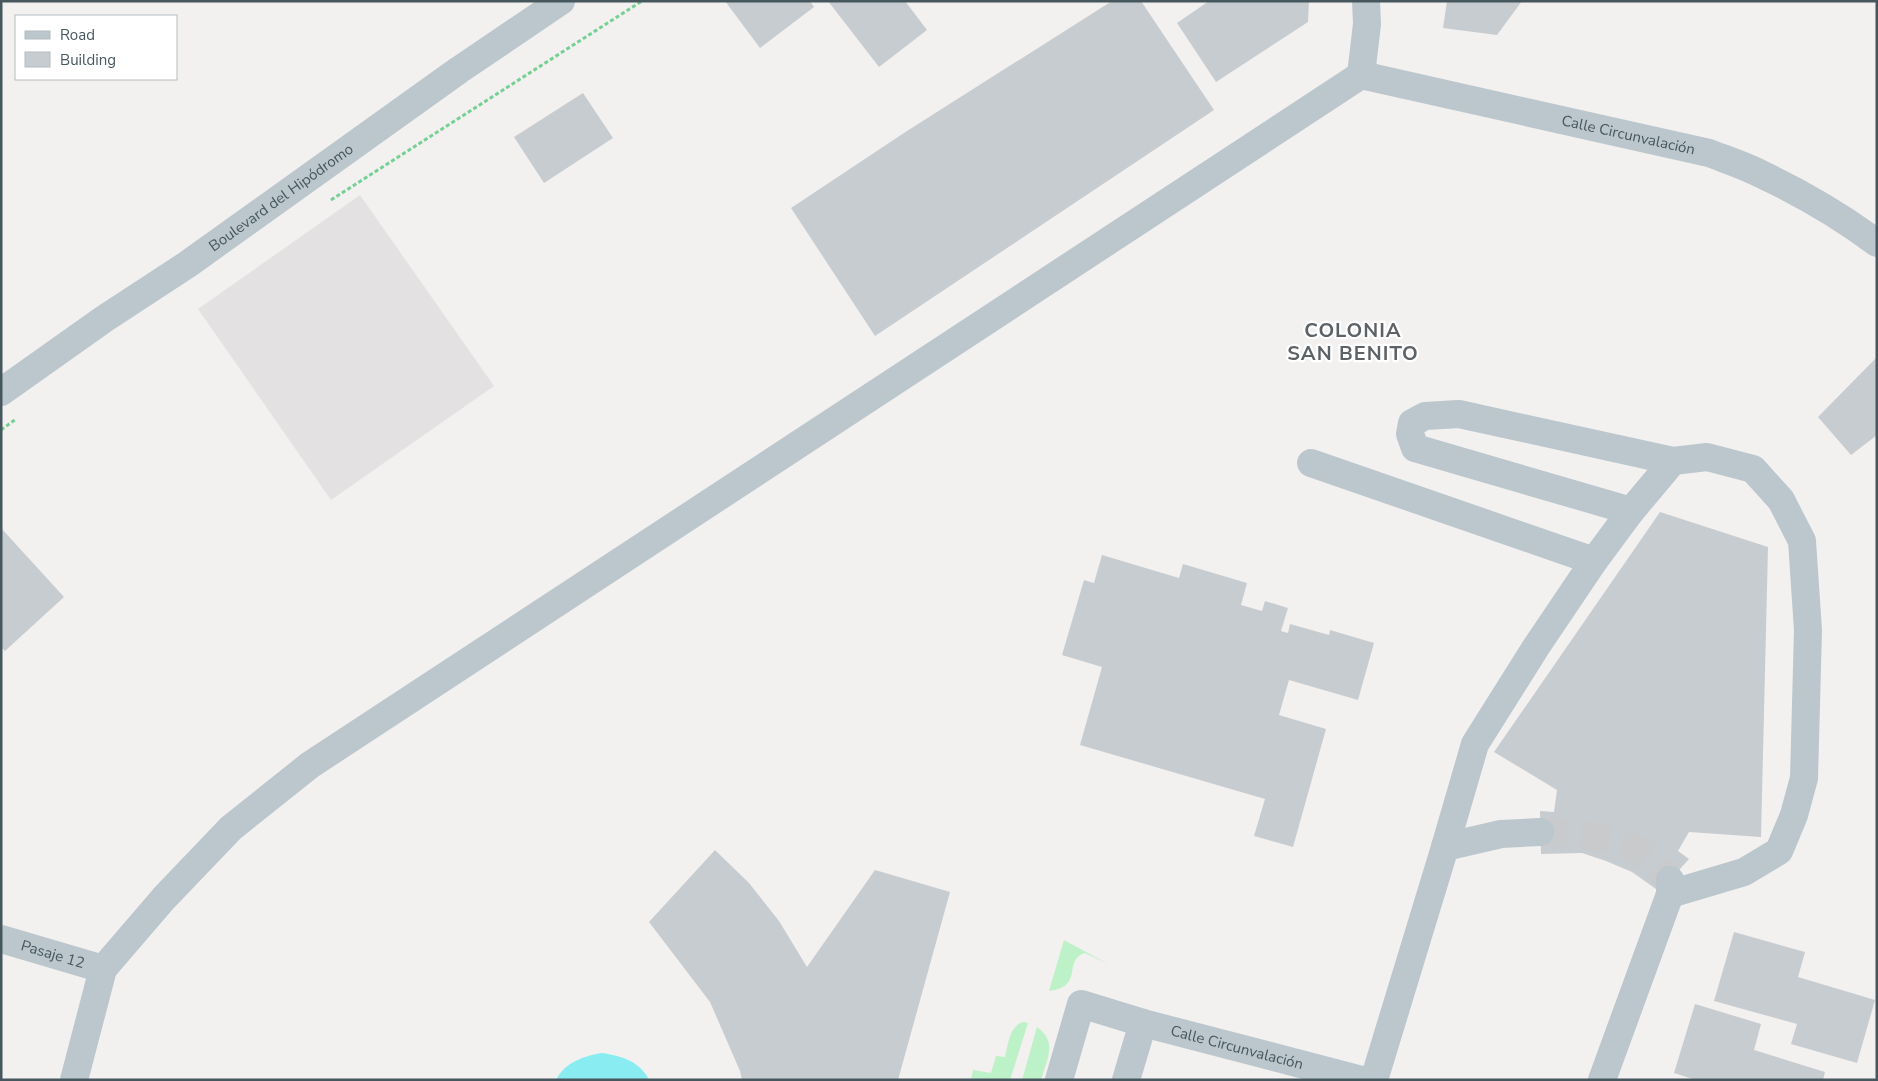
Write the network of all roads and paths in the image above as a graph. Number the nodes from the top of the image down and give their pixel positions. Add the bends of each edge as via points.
1 (561, 1) edge
2 (642, 1) edge
3 (1366, 1) edge
4 (1361, 75) junction
5 (325, 204) dead end
6 (1877, 243) edge
7 (1, 392) edge
8 (23, 414) dead end
9 (1, 430) edge
10 (1673, 461) junction
11 (1311, 463) dead end
12 (1631, 511) junction
13 (1594, 561) junction
14 (1540, 832) tunnel mouth
15 (1445, 847) junction
16 (1, 939) edge
17 (103, 969) junction
18 (1143, 1023) junction
19 (74, 1080) edge
20 (1059, 1080) edge
21 (1126, 1080) edge
22 (1362, 1080) edge
23 (1374, 1080) edge
24 (1602, 1080) edge

1 - 7 street, Boulevard del Hipódromo
2 - 5 path
3 - 4 street via 1367,24
4 - 6 street, Calle Circunvalación via 1709,153 1762,174
4 - 17 street via 310,765 231,828 164,898
8 - 9 path
10 - 12 street
10 - 12 street via 1459,414 1425,416 1412,423 1410,434 1415,448
10 - 24 street via 1707,457 1753,469 1781,500 1802,541 1808,630 1804,778 1794,816 1779,851 1744,872 1670,887
11 - 13 street
12 - 13 street
13 - 15 street via 1476,744
14 - 15 street via 1501,834
15 - 23 street
16 - 17 street, Pasaje 12
17 - 19 street
18 - 20 street, Calle Circunvalación via 1081,1004
18 - 21 street
18 - 22 street, Calle Circunvalación

